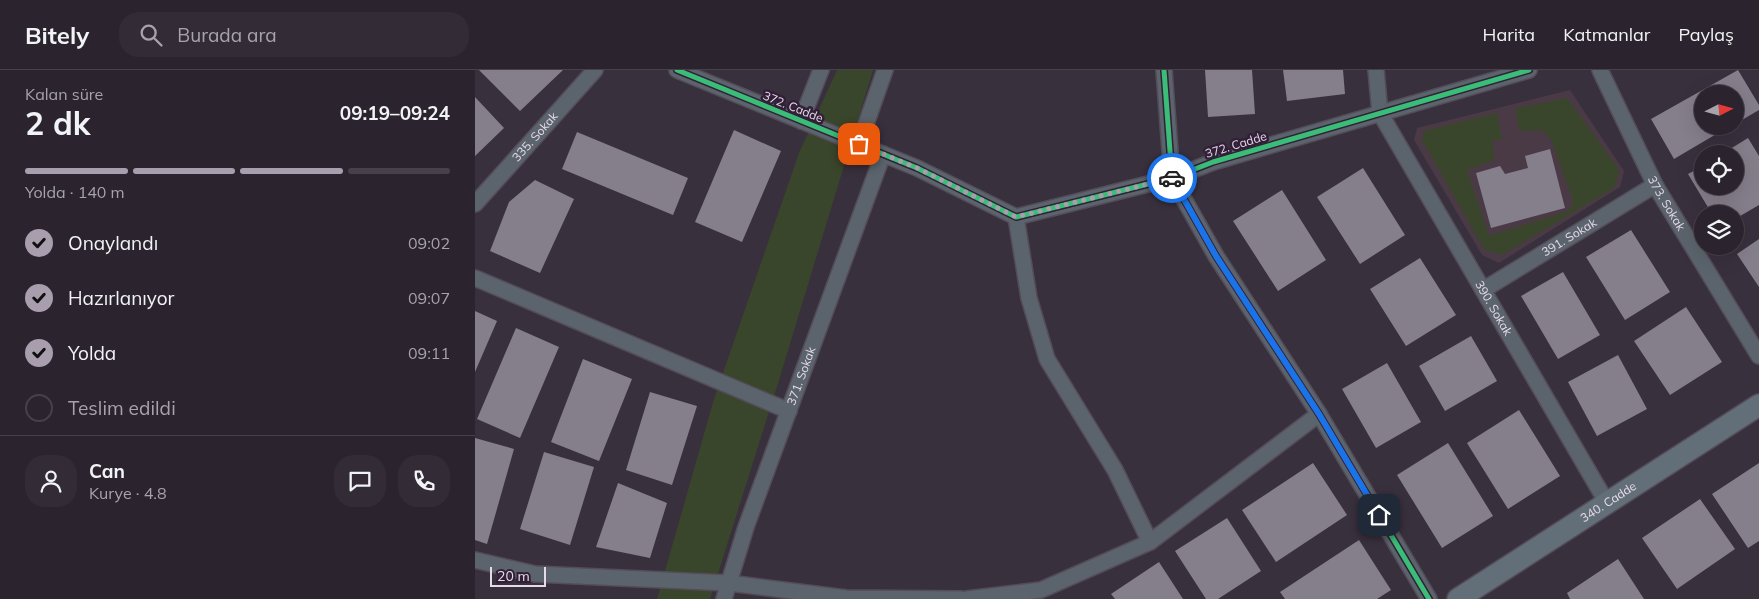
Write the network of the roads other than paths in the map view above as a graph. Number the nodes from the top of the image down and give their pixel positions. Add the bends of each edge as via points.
1 (595, 70) edge
2 (677, 70) edge
3 (821, 70) edge
4 (885, 70) edge
5 (1164, 70) edge
6 (1376, 70) edge
7 (1529, 70) edge
8 (1600, 70) edge
9 (1380, 113) junction
10 (801, 121) junction
11 (859, 144) junction
12 (883, 154) junction
13 (1171, 178) junction
14 (1655, 185) junction
15 (475, 204) edge
16 (1016, 217) junction
17 (475, 278) edge
18 (1483, 290) junction
19 (1759, 356) edge
20 (1759, 405) edge
21 (789, 411) junction
22 (1319, 414) junction
23 (1607, 503) junction
24 (1150, 542) junction
25 (475, 560) edge
26 (729, 583) junction
27 (724, 599) edge
28 (961, 599) edge
29 (967, 599) edge
30 (1429, 599) edge
31 (1458, 599) edge

1 - 15 street, 335. Sokak
2 - 10 street, 372. Cadde
3 - 10 street
4 - 11 street
5 - 13 street
6 - 9 street
7 - 9 street, 372. Cadde
8 - 14 street, 373. Sokak
9 - 13 street, 372. Cadde via 1213,162
9 - 18 street, 390. Sokak
10 - 11 street, 372. Cadde
11 - 12 street, 372. Cadde
12 - 16 street, 372. Cadde
12 - 21 street, 371. Sokak
13 - 16 street, 372. Cadde
13 - 22 street via 1216,256
14 - 18 street, 391. Sokak
14 - 19 street, 373. Sokak
16 - 24 street via 1029,298 1047,359 1115,470
17 - 21 street
18 - 23 street, 390. Sokak
20 - 23 street, 340. Cadde
21 - 26 street, 371. Sokak
22 - 24 street
22 - 30 street
23 - 31 street, 340. Cadde
24 - 29 street via 1041,590
25 - 26 street via 535,574
26 - 27 street, 371. Sokak
26 - 28 street via 846,598

